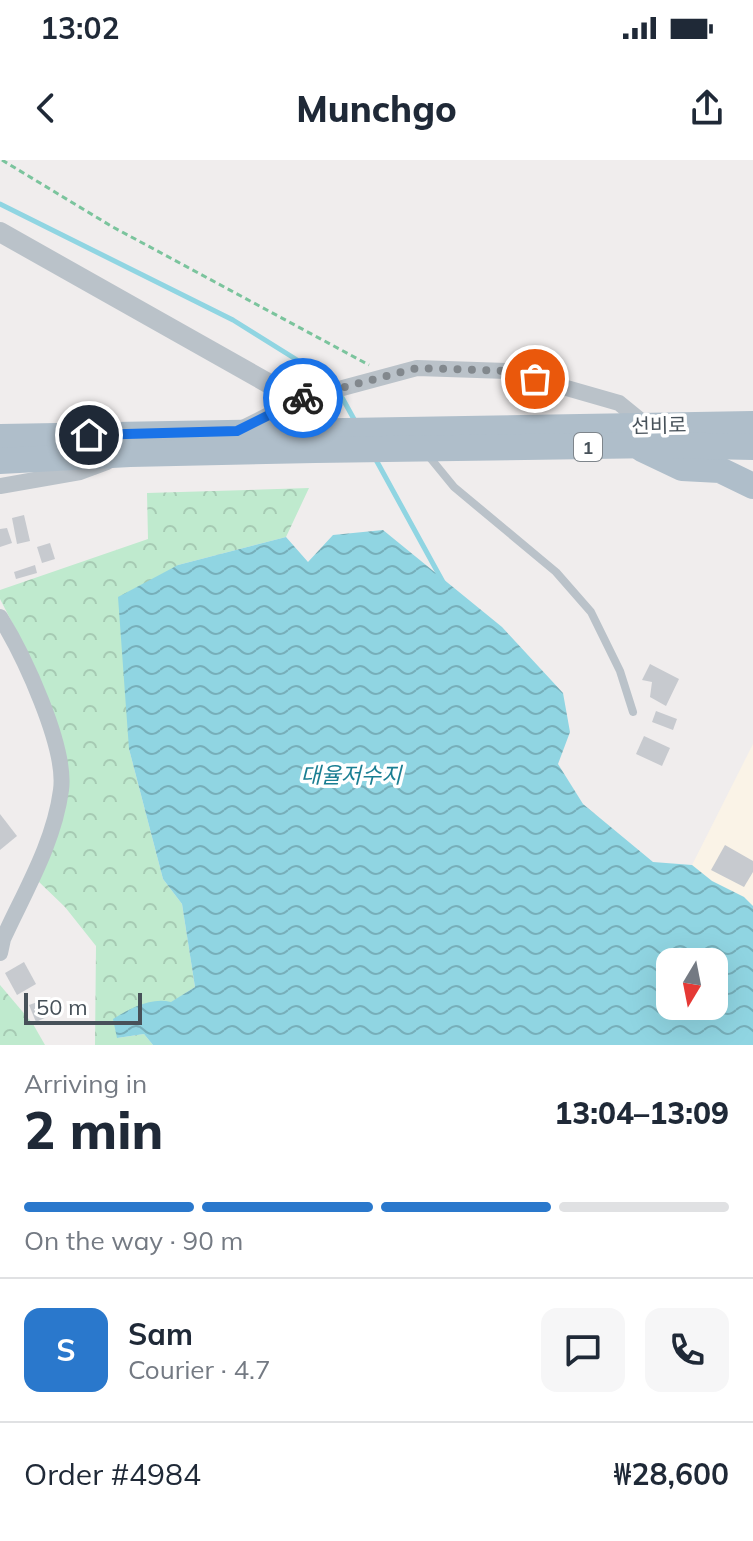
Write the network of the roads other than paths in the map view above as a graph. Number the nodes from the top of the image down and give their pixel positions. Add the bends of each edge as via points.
1 (0, 232) edge
2 (298, 400) junction
3 (753, 424) edge
4 (237, 431) junction
5 (641, 435) junction
6 (0, 437) edge
7 (422, 440) junction
8 (310, 441) junction
9 (753, 447) edge
10 (130, 454) junction
11 (0, 461) edge
12 (0, 486) edge
13 (753, 486) edge
14 (0, 617) edge
15 (633, 712) dead end
16 (0, 953) edge

1 - 2 street
2 - 4 street
2 - 5 street via 417,368 507,371 619,403
3 - 5 main road, 선비로 / 1
4 - 6 main road, 1
4 - 8 main road, 1
5 - 7 main road, 선비로 / 1
5 - 9 main road, 선비로 / 1
5 - 13 main road via 682,468 720,470
7 - 8 main road, 1
7 - 15 lane via 454,487 556,572 591,612
8 - 10 main road, 1
10 - 11 main road, 1
10 - 12 street via 80,472
14 - 16 street via 20,648 56,746 62,787 51,835

